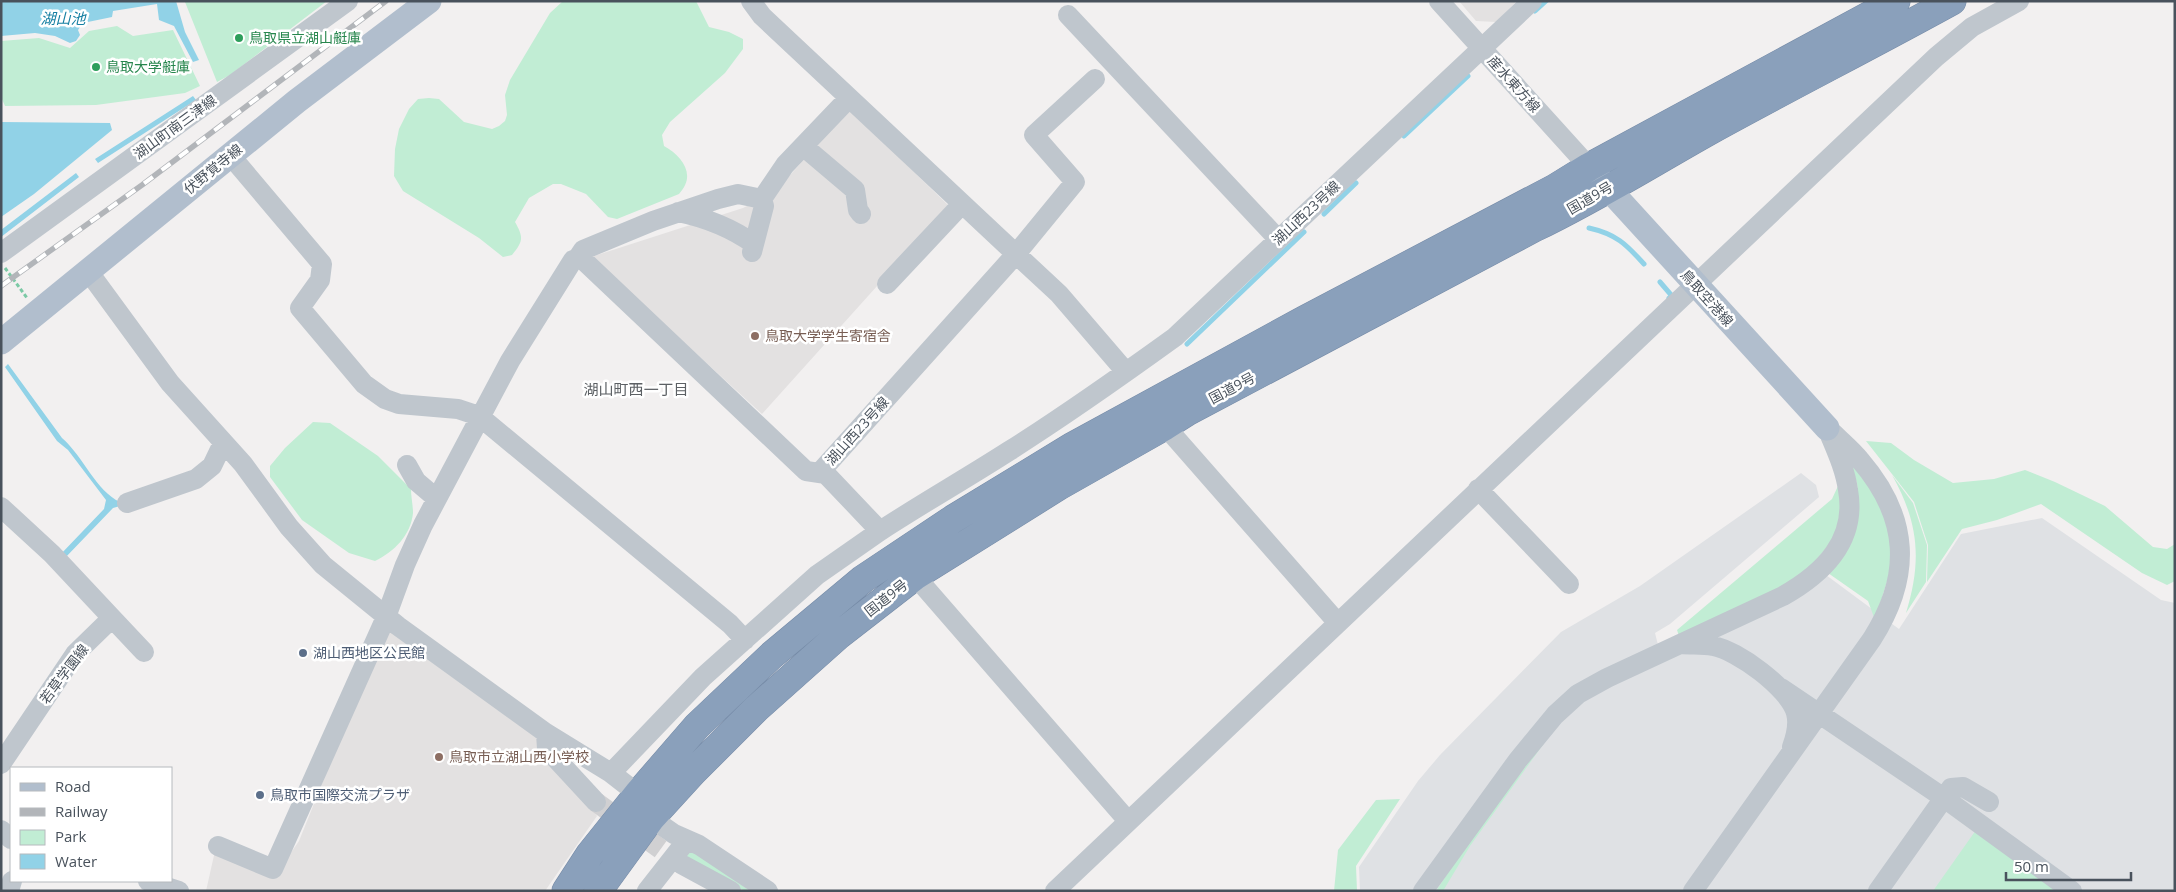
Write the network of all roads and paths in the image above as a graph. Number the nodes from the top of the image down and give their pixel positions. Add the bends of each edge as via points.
1 (348, 1) edge
2 (429, 1) edge
3 (751, 1) edge
4 (1439, 1) edge
5 (1532, 1) edge
6 (1896, 1) edge
7 (1952, 1) edge
8 (2019, 1) edge
9 (1068, 15) dead end
10 (1482, 49) junction
11 (1095, 78) dead end
12 (849, 98) junction
13 (803, 146) junction
14 (230, 155) junction
15 (1589, 167) junction
16 (1608, 187) junction
17 (762, 199) junction
18 (962, 204) junction
19 (677, 212) junction
20 (861, 214) dead end
21 (1278, 239) junction
22 (1, 253) edge
23 (1016, 254) junction
24 (576, 259) junction
25 (1, 262) edge
26 (88, 271) junction
27 (888, 284) dead end
28 (1694, 285) junction
29 (38, 312) junction
30 (1, 342) edge
31 (1126, 372) junction
32 (480, 416) junction
33 (1165, 426) junction
34 (1827, 428) junction
35 (223, 443) junction
36 (406, 465) dead end
37 (826, 474) junction
38 (1478, 489) junction
39 (436, 498) junction
40 (127, 503) dead end
41 (1, 507) edge
42 (880, 531) junction
43 (915, 576) junction
44 (1569, 584) dead end
45 (386, 617) junction
46 (112, 618) junction
47 (1337, 622) junction
48 (745, 640) junction
49 (1680, 644) junction
50 (144, 652) dead end
51 (1781, 688) junction
52 (1818, 715) junction
53 (546, 733) junction
54 (1790, 755) junction
55 (1, 764) edge
56 (611, 773) junction
57 (638, 794) junction
58 (1944, 798) junction
59 (596, 802) tunnel mouth
60 (1989, 802) dead end
61 (651, 818) junction
62 (1128, 821) junction
63 (1, 830) edge
64 (10, 839) edge
65 (687, 840) junction
66 (218, 846) dead end
67 (680, 864) tunnel mouth
68 (151, 882) edge
69 (765, 890) edge
70 (179, 891) edge
71 (566, 891) edge
72 (598, 891) edge
73 (647, 891) edge
74 (731, 891) edge
75 (1055, 891) edge
76 (1423, 891) edge
77 (1693, 891) edge
78 (1878, 891) edge
79 (2072, 891) edge

1 - 22 street, 湖山町南三津線
2 - 14 main road, 伏野覚寺線
3 - 12 street via 762,16
4 - 10 street, 産水東方線
5 - 10 street, 湖山西23号線
6 - 15 highway, 国道9号
7 - 16 highway, 国道9号
8 - 28 street via 1972,27 1936,57
9 - 21 street
10 - 15 street, 産水東方線
10 - 21 street, 湖山西23号線
11 - 23 street via 1034,135 1075,182
12 - 13 street
12 - 18 street
13 - 17 street via 785,165
13 - 20 street via 855,190
14 - 26 main road, 伏野覚寺線
14 - 32 street via 322,264 320,280 300,308 364,384 399,404 458,409
15 - 16 main road, 鳥取空港線
15 - 57 highway, 国道9号 via 1073,446 952,519 863,579 772,656 697,726
16 - 28 main road, 鳥取空港線
16 - 33 highway, 国道9号
17 - 19 street via 738,194
17 - 19 street via 764,206 753,248 734,230 712,220
18 - 23 street
18 - 27 street
19 - 24 street via 583,250
21 - 31 street, 湖山西23号線 via 1175,337
23 - 31 street via 1059,294
23 - 37 street, 湖山西23号線 via 822,470
24 - 32 street via 510,361
24 - 37 street via 581,258 806,471
25 - 29 path
26 - 29 main road, 伏野覚寺線
26 - 35 street via 170,383
28 - 34 main road, 鳥取空港線
28 - 38 street
29 - 30 main road, 伏野覚寺線
31 - 42 street, 湖山西23号線 via 1010,450
32 - 39 street
32 - 48 street via 730,624
33 - 43 highway, 国道9号 via 1059,486
33 - 47 street
34 - 49 street via 1843,468 1850,501 1845,531 1833,556 1799,587
34 - 52 street via 1859,458 1884,494 1896,523 1900,560 1896,588 1887,614
35 - 40 street via 212,466 196,479
35 - 45 street via 243,464 288,527 323,565
36 - 39 street via 416,482
37 - 42 street, 湖山西23号線
38 - 44 street
38 - 47 street
39 - 45 street via 405,565
41 - 46 street via 52,554
42 - 48 street via 817,575
43 - 61 highway, 国道9号 via 839,634 756,709
43 - 62 street
45 - 53 street
45 - 66 street via 273,869
46 - 50 street
46 - 55 street, 若草学園線 via 75,654
47 - 62 street
48 - 56 street via 703,677
49 - 51 street via 1714,646 1743,660
49 - 76 street via 1578,694 1555,715 1518,760
51 - 52 street
51 - 54 street via 1793,705 1797,720
52 - 54 street
52 - 58 street
53 - 56 street
53 - 59 street via 547,749
54 - 77 street
56 - 57 street
57 - 71 highway, 国道9号 via 590,854
58 - 60 street via 1951,788 1963,787
58 - 78 street
58 - 79 street
61 - 65 street
61 - 72 highway, 国道9号
62 - 75 street
63 - 64 street
65 - 69 street via 700,845
65 - 73 street
67 - 74 street
68 - 70 street

